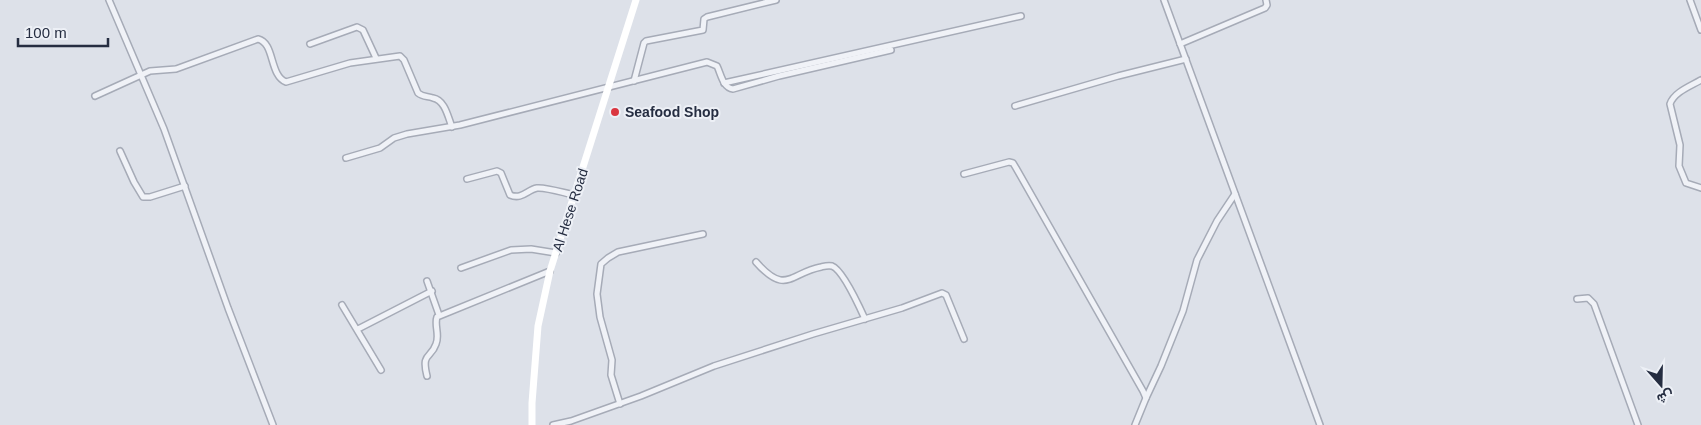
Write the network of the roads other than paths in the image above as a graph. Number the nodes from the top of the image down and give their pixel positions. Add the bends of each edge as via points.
1 (109, 0) edge
2 (636, 0) edge
3 (776, 0) edge
4 (1164, 0) edge
5 (1266, 0) edge
6 (1690, 0) edge
7 (1021, 16) dead end
8 (1701, 30) edge
9 (310, 44) dead end
10 (1180, 44) junction
11 (891, 50) dead end
12 (376, 58) junction
13 (1186, 60) junction
14 (141, 74) junction
15 (1701, 80) edge
16 (634, 81) junction
17 (724, 83) junction
18 (609, 88) junction
19 (95, 96) dead end
20 (1015, 106) dead end
21 (452, 127) junction
22 (120, 151) dead end
23 (346, 158) dead end
24 (964, 174) dead end
25 (467, 178) dead end
26 (185, 186) junction
27 (1701, 188) edge
28 (1235, 194) junction
29 (574, 195) junction
30 (703, 234) dead end
31 (556, 253) junction
32 (756, 262) dead end
33 (461, 268) dead end
34 (550, 271) junction
35 (427, 281) dead end
36 (432, 291) junction
37 (1577, 299) dead end
38 (342, 305) dead end
39 (439, 314) junction
40 (865, 319) junction
41 (358, 329) junction
42 (964, 339) dead end
43 (381, 370) dead end
44 (426, 376) dead end
45 (1146, 398) junction
46 (620, 404) junction
47 (273, 425) edge
48 (532, 425) edge
49 (553, 425) edge
50 (1135, 425) edge
51 (1320, 425) edge
52 (1638, 425) edge

1 - 14 street
2 - 18 street, Al Hese Road
3 - 16 street via 704,18 703,30 646,41
4 - 10 street
5 - 10 street via 1265,8
6 - 8 street
7 - 17 street
9 - 12 street via 357,27 363,30
10 - 13 street
11 - 17 street via 733,89
12 - 14 street via 336,66 286,82 278,77 266,43 258,39 176,69
12 - 21 street via 402,57 418,93 440,101
13 - 20 street
13 - 28 street
14 - 19 street
14 - 26 street
15 - 27 street via 1680,92 1670,104 1680,145 1679,166 1686,183
16 - 17 street via 707,62 717,66
16 - 18 street
18 - 21 street
18 - 29 street, Al Hese Road
21 - 23 street via 407,134 380,148
22 - 26 street via 143,197
24 - 45 street via 1013,163
25 - 29 street via 497,171 514,197 537,188
26 - 47 street
28 - 45 street via 1197,260 1183,311
28 - 51 street
29 - 31 street, Al Hese Road
30 - 46 street via 618,252 601,264 597,294 600,317
31 - 33 street via 511,250
31 - 34 street, Al Hese Road
32 - 40 street via 767,274 786,280 817,267 835,267 857,299
34 - 39 street
34 - 48 street, Al Hese Road via 538,326
35 - 36 street
36 - 39 street
36 - 41 street
37 - 52 street via 1588,298 1594,304
38 - 41 street
39 - 44 street via 436,319 437,342 426,357
40 - 42 street via 942,293 946,295
40 - 46 street via 714,366
41 - 43 street
45 - 50 street
46 - 49 street

